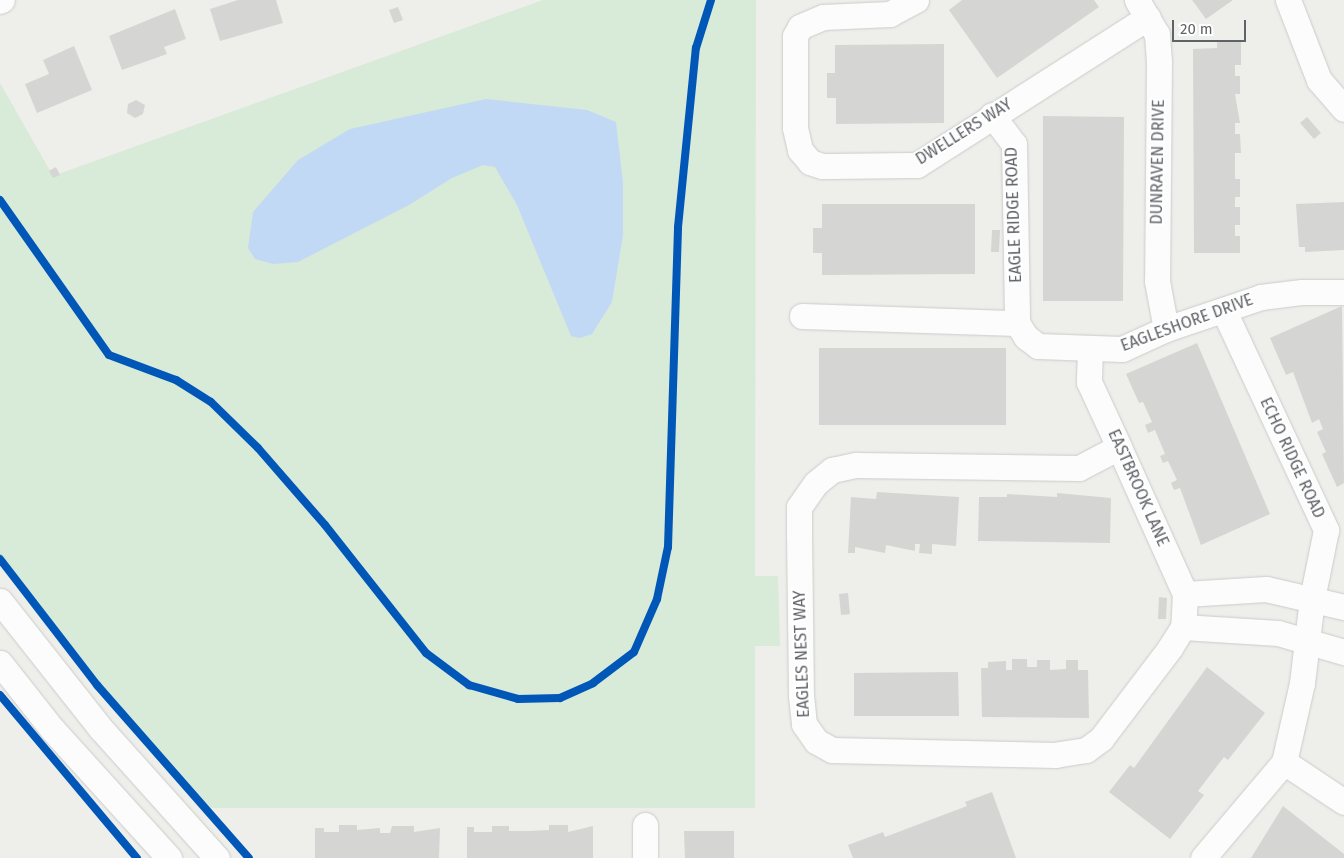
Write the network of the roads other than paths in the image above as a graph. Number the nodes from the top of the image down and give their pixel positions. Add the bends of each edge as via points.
1 (916, 0) edge
2 (1288, 0) edge
3 (1142, 8) edge
4 (1344, 109) edge
5 (992, 115) junction
6 (1344, 292) edge
7 (1224, 311) junction
8 (802, 316) dead end
9 (1018, 323) junction
10 (1166, 328) junction
11 (1090, 349) junction
12 (1120, 447) junction
13 (1185, 594) junction
14 (1312, 599) junction
15 (0, 601) edge
16 (1344, 606) edge
17 (1183, 627) junction
18 (1308, 640) junction
19 (1344, 652) edge
20 (0, 663) edge
21 (1284, 762) junction
22 (1344, 802) edge
23 (645, 825) dead end
24 (169, 858) edge
25 (217, 858) edge
26 (644, 858) edge
27 (1203, 858) edge

1 - 5 street, DWELLERS WAY via 890,14 823,17 800,26 795,36 795,128 800,150 810,162 822,166 917,165
2 - 4 street via 1319,80
3 - 5 street, DWELLERS WAY
3 - 10 street, DUNRAVEN DRIVE via 1157,34 1157,281
5 - 9 street, EAGLE RIDGE ROAD via 1014,144
6 - 7 street, EAGLESHORE DRIVE via 1302,292 1261,297
7 - 10 street, EAGLESHORE DRIVE
7 - 14 street, ECHO RIDGE ROAD via 1326,530
8 - 9 street
9 - 11 street, EAGLESHORE DRIVE via 1026,337 1038,346
10 - 11 street, EAGLESHORE DRIVE via 1122,349
11 - 12 street, EASTBROOK LANE via 1089,382
12 - 13 street, EASTBROOK LANE
12 - 17 street, EAGLES NEST WAY via 1079,468 856,465 832,470 816,483 800,506 804,724 816,741 832,750 1056,755 1086,750 1126,707
13 - 14 street via 1266,590
13 - 17 street, EASTBROOK LANE
14 - 16 street
14 - 18 street, ECHO RIDGE ROAD
15 - 25 street via 102,730
17 - 18 street via 1278,633
18 - 19 street
18 - 21 street, ECHO RIDGE ROAD
20 - 24 street via 53,730
21 - 22 street
21 - 27 street
23 - 26 street

